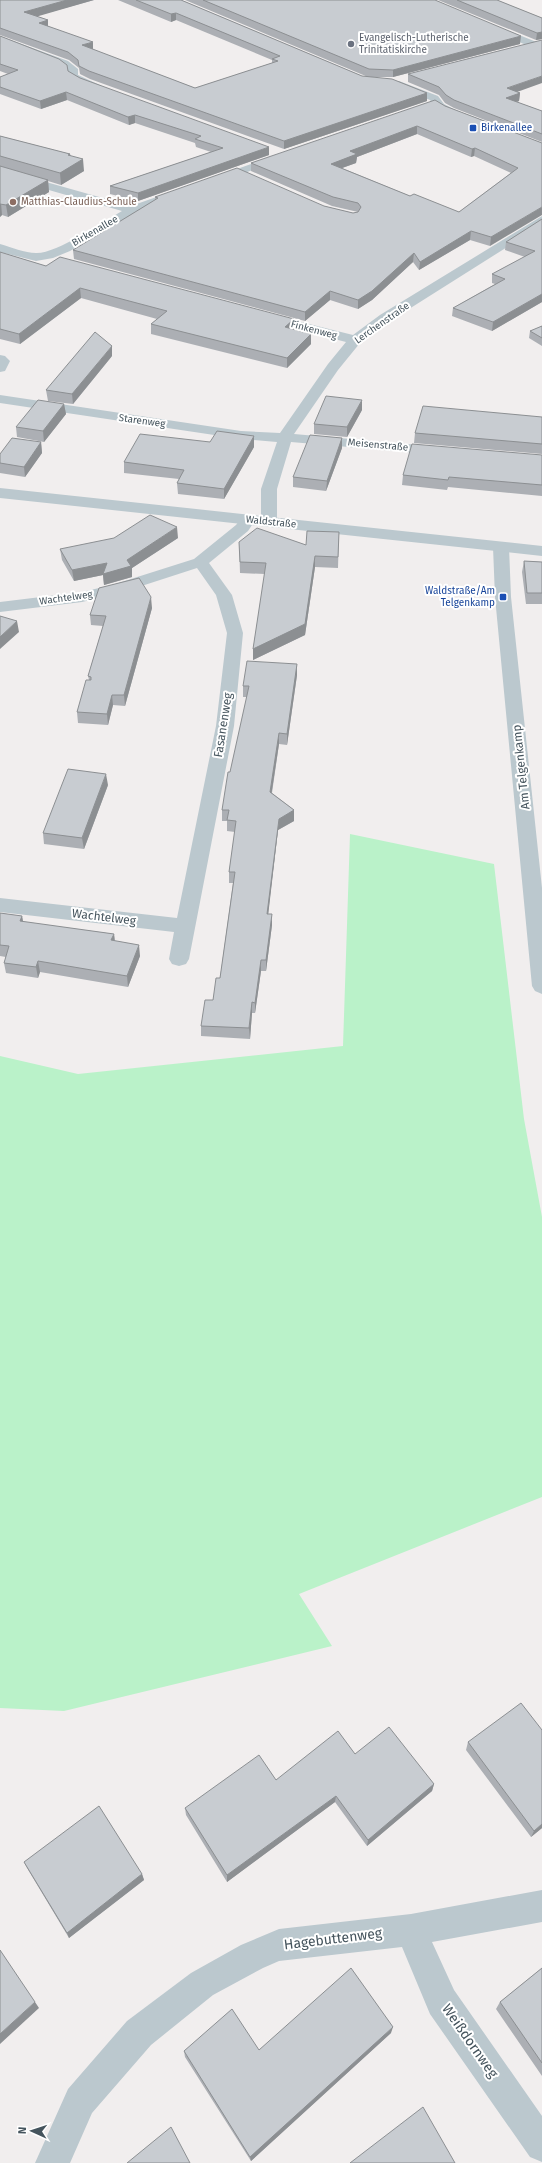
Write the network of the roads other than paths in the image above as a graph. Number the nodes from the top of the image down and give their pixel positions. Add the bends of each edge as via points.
1 (484, 24) edge
2 (0, 39) edge
3 (539, 44) edge
4 (516, 49) edge
5 (411, 77) edge
6 (107, 90) edge
7 (437, 102) junction
8 (423, 107) edge
9 (469, 119) edge
10 (269, 150) dead end
11 (0, 172) edge
12 (239, 172) junction
13 (252, 177) edge
14 (132, 210) junction
15 (542, 220) edge
16 (0, 248) edge
17 (41, 256) junction
18 (64, 263) edge
19 (255, 314) edge
20 (355, 340) junction
21 (0, 359) edge
22 (0, 368) edge
23 (0, 400) edge
24 (285, 438) junction
25 (457, 452) edge
26 (0, 493) edge
27 (248, 519) junction
28 (269, 522) junction
29 (501, 547) junction
30 (542, 551) edge
31 (200, 562) junction
32 (0, 607) edge
33 (0, 905) edge
34 (185, 926) junction
35 (178, 959) dead end
36 (542, 986) edge
37 (542, 1906) edge
38 (411, 1930) junction
39 (542, 2145) edge
40 (52, 2163) edge

1 - 3 street
2 - 6 street via 64,63 74,70 74,76
3 - 4 street
5 - 7 street via 390,82 434,98
7 - 8 street
7 - 9 street via 449,111
10 - 12 street, Birkenallee via 287,154
11 - 14 street
12 - 13 street
12 - 14 street, Birkenallee
14 - 17 street, Birkenallee via 66,248
15 - 20 street, Lerchenstraße via 385,318
16 - 17 street, Birkenallee via 24,255
17 - 18 street
19 - 20 street, Finkenweg
20 - 24 street, Lerchenstraße via 292,424
21 - 22 street via 4,361
23 - 24 street, Starenweg via 241,435
24 - 25 street, Meisenstraße
24 - 28 street, Lerchenstraße via 269,489
26 - 27 street, Waldstraße
27 - 28 street, Waldstraße
27 - 31 street via 242,528
28 - 29 street, Waldstraße
29 - 30 street, Waldstraße
29 - 36 street, Am Telgenkamp via 503,597
31 - 32 street, Wachtelweg via 117,589 82,597
31 - 34 street, Fasanenweg via 224,595 235,633 225,726
33 - 34 street, Wachtelweg
34 - 35 street, Fasanenweg
37 - 38 street, Hagebuttenweg
38 - 39 street, Weißdornweg via 442,2002
38 - 40 street, Hagebuttenweg via 279,1945 252,1956 202,1984 139,2032 80,2102

